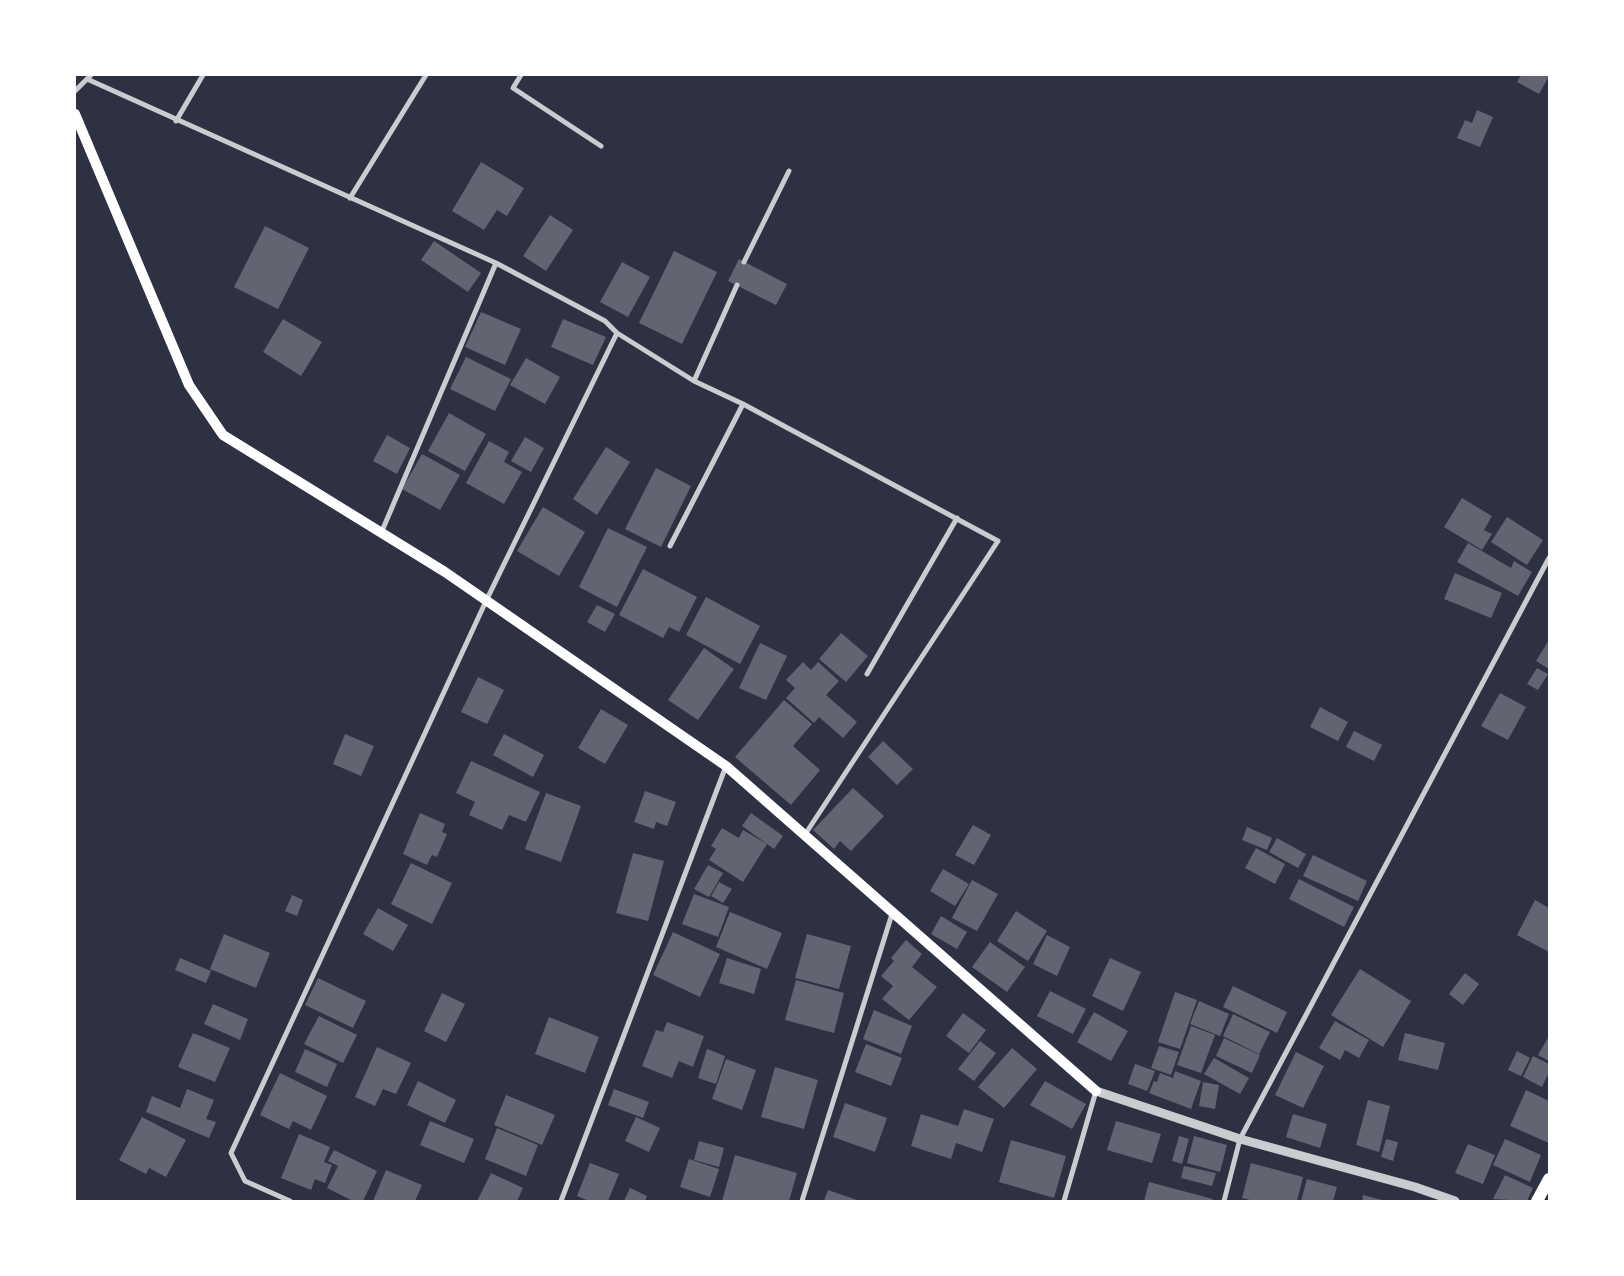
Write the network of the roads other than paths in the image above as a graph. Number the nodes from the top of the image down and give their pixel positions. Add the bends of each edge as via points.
1 (204, 75) edge
2 (426, 75) edge
3 (521, 75) edge
4 (89, 77) edge
5 (75, 91) edge
6 (75, 114) edge
7 (176, 120) junction
8 (601, 146) dead end
9 (789, 171) dead end
10 (350, 198) junction
11 (744, 262) dead end
12 (496, 263) junction
13 (737, 286) dead end
14 (617, 333) junction
15 (694, 381) junction
16 (743, 404) junction
17 (957, 518) junction
18 (382, 531) junction
19 (670, 546) dead end
20 (1549, 558) edge
21 (486, 601) junction
22 (867, 674) dead end
23 (726, 766) junction
24 (804, 836) junction
25 (892, 914) junction
26 (1096, 1092) junction
27 (1240, 1139) junction
28 (1549, 1179) edge
29 (290, 1201) edge
30 (561, 1201) edge
31 (802, 1201) edge
32 (1064, 1201) edge
33 (1224, 1201) edge
34 (1455, 1201) edge
35 (1537, 1201) edge

1 - 7 street
2 - 10 street
3 - 8 street via 513,88
4 - 5 street
4 - 7 street
6 - 18 main road via 189,385 224,435
7 - 10 street
9 - 11 street
10 - 12 street
12 - 14 street via 605,321
12 - 18 street
13 - 15 street
14 - 15 street
14 - 21 street
15 - 16 street
16 - 17 street
16 - 19 street
17 - 22 street
17 - 24 street via 998,541
18 - 21 main road
20 - 27 street
21 - 23 main road
21 - 29 street via 231,1154 245,1181
23 - 24 main road
23 - 30 street
24 - 25 main road
25 - 26 main road
25 - 31 street
26 - 27 street
26 - 32 street
27 - 33 street
27 - 34 street
28 - 35 main road

